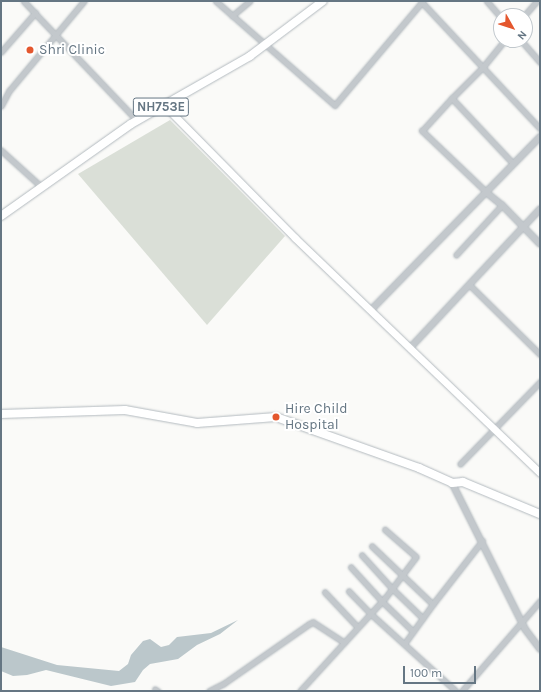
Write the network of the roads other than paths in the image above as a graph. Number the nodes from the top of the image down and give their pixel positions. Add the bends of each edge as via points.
1 (24, 1) edge
2 (84, 1) edge
3 (216, 1) edge
4 (250, 1) edge
5 (323, 1) edge
6 (422, 2) edge
7 (35, 13) junction
8 (232, 16) junction
9 (56, 35) junction
10 (265, 45) junction
11 (498, 48) edge
12 (528, 48) edge
13 (1, 52) edge
14 (540, 62) edge
15 (483, 67) junction
16 (452, 98) junction
17 (164, 105) junction
18 (1, 106) edge
19 (137, 120) junction
20 (540, 128) edge
21 (540, 138) edge
22 (1, 150) edge
23 (513, 164) junction
24 (42, 188) junction
25 (487, 193) junction
26 (502, 205) junction
27 (540, 209) edge
28 (1, 216) edge
29 (524, 227) junction
30 (540, 244) edge
31 (456, 255) dead end
32 (469, 284) junction
33 (371, 310) junction
34 (410, 348) junction
35 (540, 354) edge
36 (540, 382) edge
37 (1, 414) edge
38 (494, 428) junction
39 (460, 464) dead end
40 (540, 473) edge
41 (452, 483) junction
42 (540, 514) edge
43 (386, 530) dead end
44 (482, 542) junction
45 (372, 546) dead end
46 (362, 555) dead end
47 (351, 567) dead end
48 (403, 575) junction
49 (392, 588) junction
50 (349, 591) dead end
51 (325, 592) dead end
52 (540, 600) edge
53 (382, 601) junction
54 (433, 604) junction
55 (370, 613) junction
56 (423, 618) junction
57 (522, 623) junction
58 (358, 627) junction
59 (413, 631) junction
60 (344, 642) junction
61 (405, 643) junction
62 (540, 648) edge
63 (209, 691) edge
64 (300, 691) edge
65 (456, 691) edge
66 (462, 691) edge

1 - 7 street
2 - 9 street
3 - 8 street
4 - 8 street
5 - 10 highway, NH753E
6 - 10 street via 335,105
6 - 15 street
7 - 9 street
7 - 13 street
8 - 10 street
9 - 18 street via 10,91
9 - 19 street
10 - 17 highway, NH753E
11 - 15 street
12 - 14 street
15 - 16 street
15 - 20 street
16 - 23 street
16 - 25 street via 422,131
17 - 19 highway, NH753E
17 - 33 main road via 295,238
19 - 24 highway, NH753E
21 - 23 street
22 - 24 street
23 - 25 street
24 - 28 highway, NH753E
25 - 26 street
25 - 33 street
26 - 29 street
26 - 31 street
27 - 29 street
29 - 30 street
29 - 32 street
32 - 34 street
32 - 35 street
33 - 34 main road
34 - 38 main road
36 - 38 street
37 - 41 highway via 125,410 197,423 276,417 419,468
38 - 39 street
38 - 40 main road
41 - 42 highway via 463,482
41 - 44 street
43 - 48 street via 416,557
44 - 54 street
44 - 57 street
45 - 48 street
46 - 49 street
47 - 53 street
48 - 49 street
48 - 54 street
49 - 53 street
49 - 56 street
50 - 55 street
51 - 58 street
52 - 57 street
53 - 55 street
53 - 59 street
54 - 56 street
55 - 58 street
55 - 61 street
56 - 59 street
57 - 62 street
57 - 66 street
58 - 60 street
59 - 61 street
60 - 63 street via 313,622
60 - 64 street
61 - 65 street

